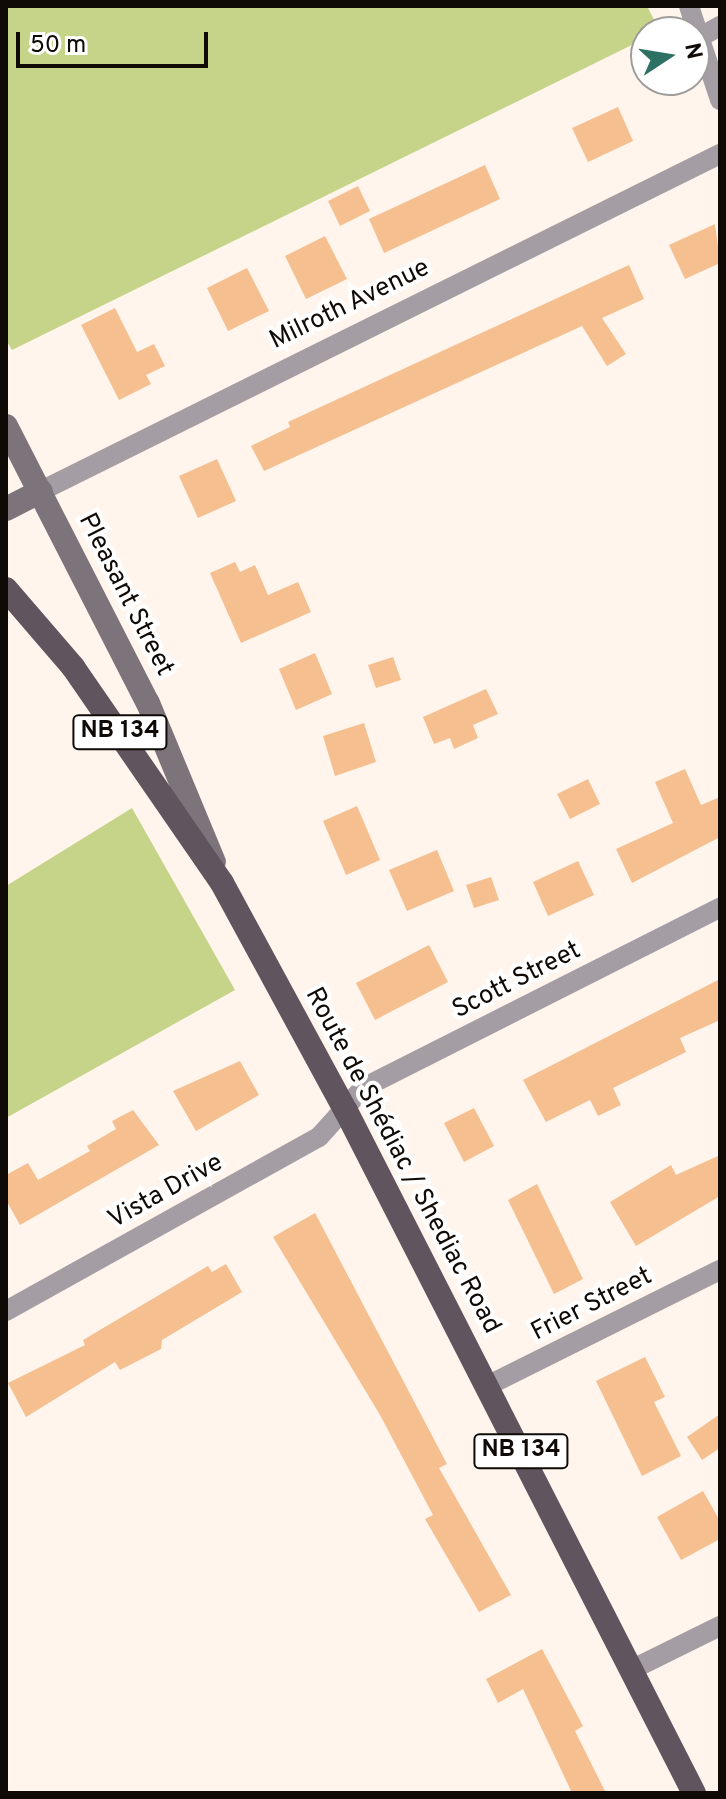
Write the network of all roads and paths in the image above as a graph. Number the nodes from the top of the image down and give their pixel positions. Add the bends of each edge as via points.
1 (689, 6) edge
2 (711, 31) edge
3 (720, 100) edge
4 (720, 154) edge
5 (6, 426) edge
6 (41, 491) junction
7 (6, 509) edge
8 (6, 589) edge
9 (222, 883) junction
10 (720, 908) edge
11 (346, 1111) junction
12 (720, 1270) edge
13 (6, 1311) edge
14 (487, 1386) junction
15 (720, 1626) edge
16 (633, 1669) junction
17 (694, 1793) edge

1 - 2 street
2 - 3 street
4 - 6 street, Milroth Avenue
5 - 6 street, Pleasant Street
6 - 7 street, Milroth Avenue
6 - 9 street, Pleasant Street via 148,703
8 - 9 main road, Route de Shédiac / Shediac Road / NB 134 via 73,667
9 - 11 main road, Route de Shédiac / Shediac Road / NB 134
10 - 11 street, Scott Street via 363,1088
11 - 13 street, Vista Drive via 319,1137
11 - 14 main road, Route de Shédiac / Shediac Road / NB 134
12 - 14 street, Frier Street
14 - 16 main road, Route de Shédiac / Shediac Road / NB 134
15 - 16 street
16 - 17 main road, Route de Shédiac / Shediac Road / NB 134

